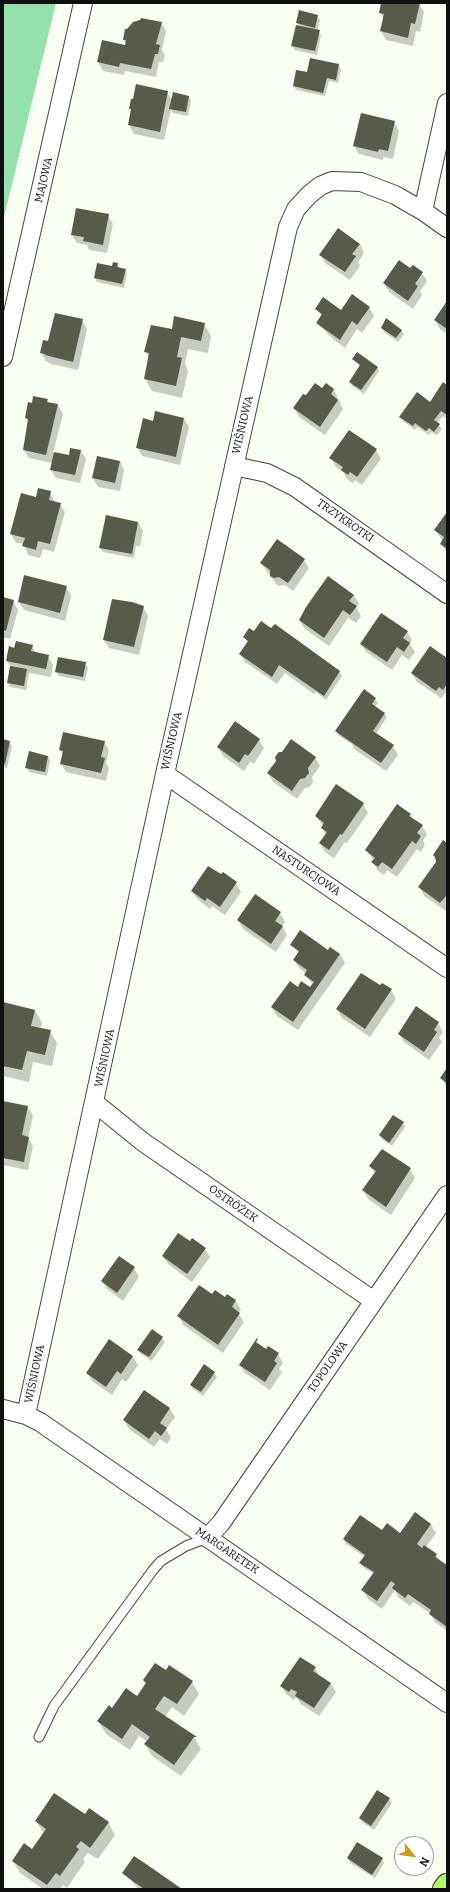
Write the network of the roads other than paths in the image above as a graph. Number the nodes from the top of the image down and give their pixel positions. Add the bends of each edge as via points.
1 (83, 3) edge
2 (447, 103) edge
3 (423, 211) junction
4 (447, 228) edge
5 (3, 357) edge
6 (234, 466) junction
7 (447, 594) edge
8 (165, 774) junction
9 (447, 968) edge
10 (95, 1102) junction
11 (447, 1195) edge
12 (374, 1301) junction
13 (3, 1410) edge
14 (26, 1415) junction
15 (207, 1538) junction
16 (447, 1703) edge
17 (39, 1737) dead end
18 (447, 1885) edge
19 (444, 1889) edge

1 - 5 street, MAJOWA
2 - 3 street
3 - 4 street, WIŚNIOWA
3 - 6 street, WIŚNIOWA via 381,188 347,181 332,181 320,186 296,209 288,227
6 - 7 street, TRZYKROTKI via 267,473 296,487
6 - 8 street, WIŚNIOWA
8 - 9 street, NASTURCJOWA
8 - 10 street, WIŚNIOWA
10 - 12 street, OSTRÓŻEK via 143,1142
10 - 14 street, WIŚNIOWA
11 - 12 street, TOPOLOWA
12 - 15 street, TOPOLOWA via 221,1523
13 - 14 street, MARGARETEK
14 - 15 street, MARGARETEK via 40,1422
15 - 16 street, MARGARETEK
15 - 17 lane via 186,1546 161,1561 153,1570 54,1706
18 - 19 main road

